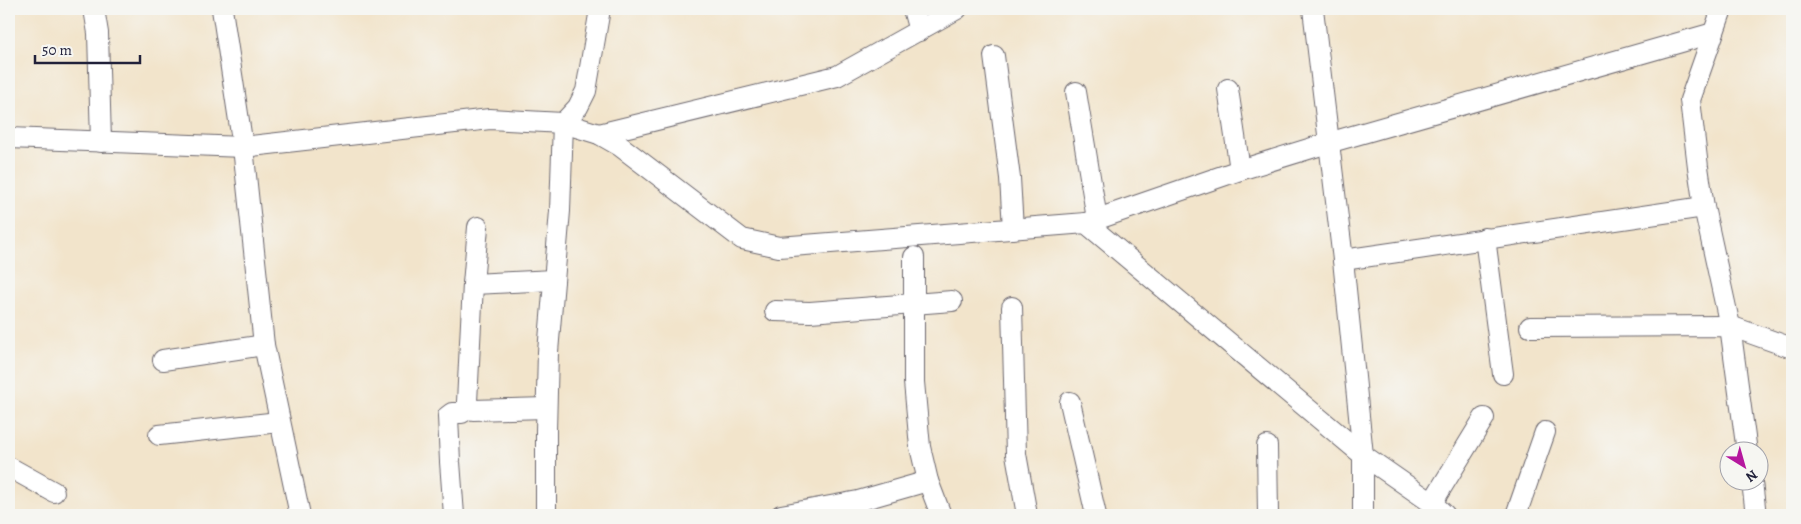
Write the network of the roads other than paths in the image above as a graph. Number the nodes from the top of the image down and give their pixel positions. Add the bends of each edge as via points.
1 (94, 9) edge
2 (222, 9) edge
3 (600, 9) edge
4 (913, 9) edge
5 (957, 9) edge
6 (1313, 9) edge
7 (1722, 9) edge
8 (919, 31) junction
9 (1712, 33) junction
10 (994, 56) dead end
11 (1228, 89) dead end
12 (1076, 92) dead end
13 (563, 123) junction
14 (599, 134) junction
15 (9, 138) edge
16 (101, 142) junction
17 (1328, 143) junction
18 (243, 147) junction
19 (1240, 170) junction
20 (1704, 207) junction
21 (1091, 221) junction
22 (478, 227) dead end
23 (1013, 229) junction
24 (1485, 238) junction
25 (914, 257) dead end
26 (1343, 260) junction
27 (554, 280) junction
28 (473, 284) junction
29 (952, 301) dead end
30 (914, 303) junction
31 (1012, 307) dead end
32 (775, 311) dead end
33 (1730, 326) junction
34 (1530, 327) dead end
35 (264, 346) junction
36 (1792, 348) edge
37 (163, 360) dead end
38 (1503, 374) dead end
39 (1070, 402) dead end
40 (469, 408) junction
41 (546, 408) junction
42 (1484, 418) dead end
43 (279, 422) junction
44 (1545, 432) dead end
45 (159, 435) dead end
46 (1746, 442) edge
47 (1267, 446) dead end
48 (1363, 455) junction
49 (9, 467) edge
50 (928, 481) junction
51 (54, 492) dead end
52 (1753, 492) edge
53 (1438, 509) edge
54 (300, 515) edge
55 (454, 515) edge
56 (546, 515) edge
57 (781, 515) edge
58 (941, 515) edge
59 (1027, 515) edge
60 (1096, 515) edge
61 (1268, 515) edge
62 (1363, 515) edge
63 (1516, 515) edge
64 (1756, 515) edge

1 - 16 street via 98,33
2 - 18 street
3 - 13 street via 586,91
4 - 8 street
5 - 8 street
6 - 17 street
7 - 9 street
8 - 14 street via 837,76
9 - 17 street
9 - 20 street via 1690,100
10 - 23 street via 1009,161
11 - 19 street
12 - 21 street
13 - 14 street
13 - 18 street via 490,119
13 - 27 street
14 - 23 street via 620,146 742,239 778,248
15 - 16 street
16 - 18 street
17 - 19 street
17 - 26 street
18 - 35 street
19 - 21 street
20 - 24 street
20 - 33 street
21 - 23 street
21 - 48 street
22 - 28 street
24 - 26 street
24 - 38 street
25 - 30 street
26 - 48 street
27 - 28 street
27 - 41 street
28 - 40 street
29 - 30 street
30 - 32 street via 810,312
30 - 50 street via 914,382 920,447
31 - 59 street via 1016,454
33 - 34 street
33 - 36 street
33 - 46 street
35 - 37 street
35 - 43 street
39 - 60 street
40 - 41 street
40 - 55 street via 448,416
41 - 56 street
42 - 53 street
43 - 45 street
43 - 54 street
44 - 63 street
47 - 61 street
48 - 53 street
48 - 62 street
49 - 51 street
50 - 57 street via 858,501
50 - 58 street
52 - 64 street

